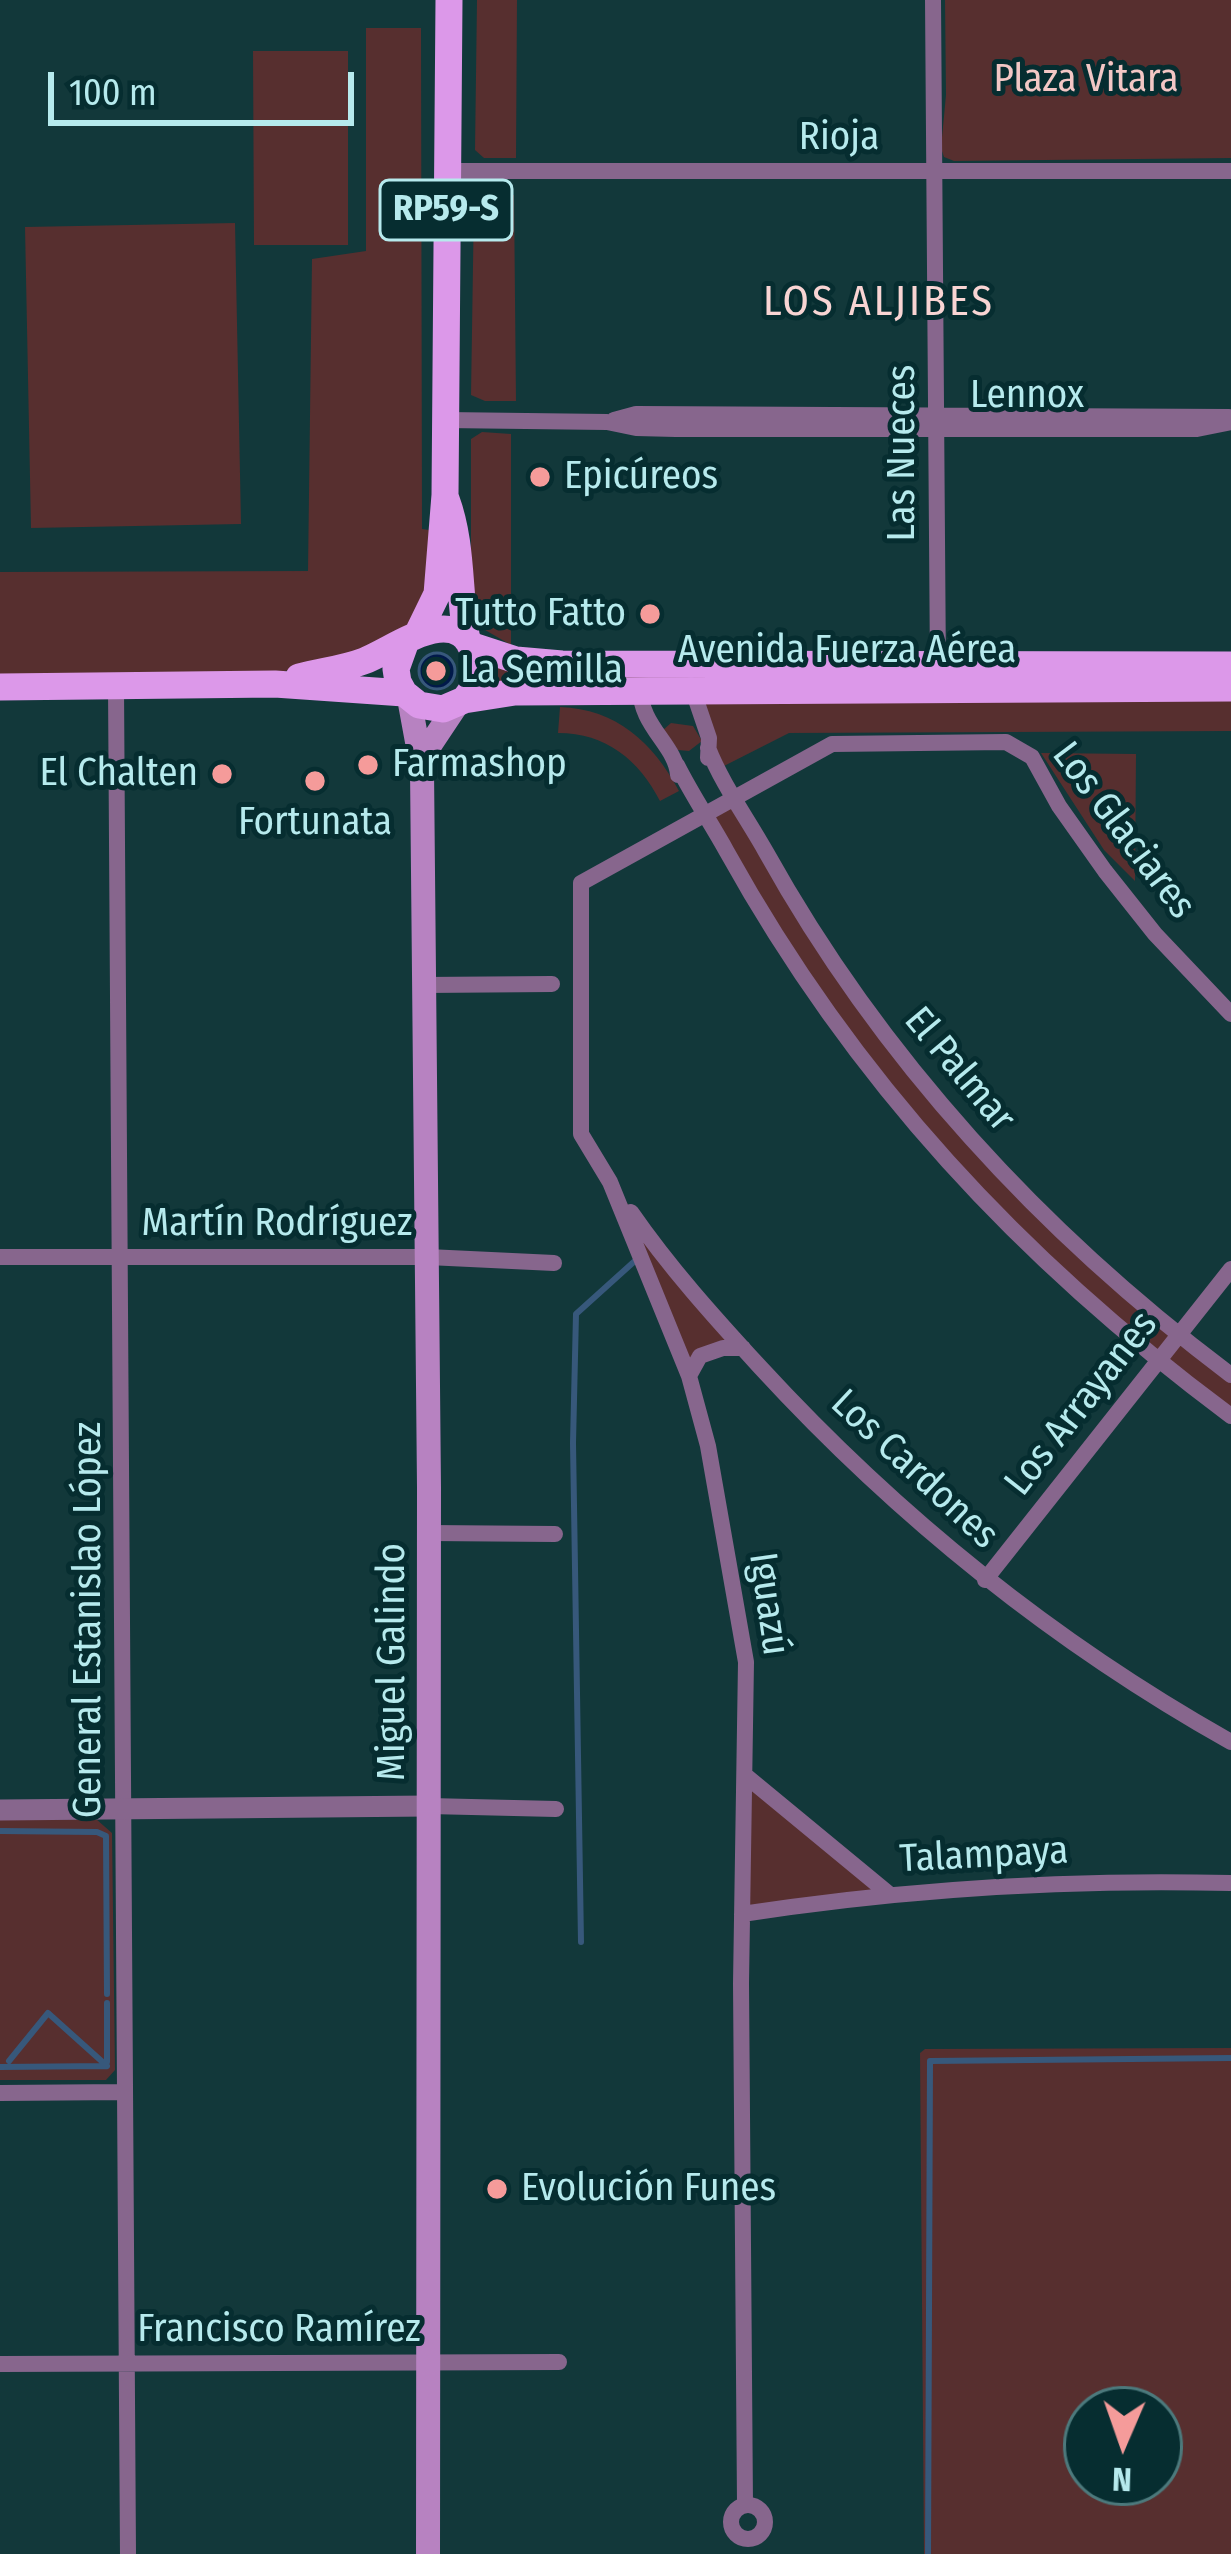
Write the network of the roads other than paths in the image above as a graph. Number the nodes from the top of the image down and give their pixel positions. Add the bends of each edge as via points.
1 (449, 0) edge
2 (933, 0) edge
3 (447, 171) junction
4 (934, 171) junction
5 (1231, 171) edge
6 (1231, 420) edge
7 (445, 421) junction
8 (936, 421) junction
9 (445, 495) junction
10 (411, 638) junction
11 (468, 642) junction
12 (1231, 665) edge
13 (641, 678) junction
14 (689, 678) junction
15 (938, 678) junction
16 (278, 684) junction
17 (116, 686) junction
18 (0, 687) edge
19 (1231, 688) edge
20 (406, 696) junction
21 (460, 703) junction
22 (708, 748) junction
23 (677, 764) junction
24 (422, 769) junction
25 (736, 798) junction
26 (706, 814) junction
27 (552, 984) dead end
28 (424, 985) junction
29 (1231, 1014) edge
30 (610, 1182) junction
31 (0, 1257) edge
32 (120, 1257) junction
33 (428, 1257) junction
34 (554, 1263) dead end
35 (1231, 1269) edge
36 (1178, 1335) junction
37 (743, 1348) junction
38 (1157, 1362) junction
39 (1231, 1375) edge
40 (689, 1376) junction
41 (1231, 1416) edge
42 (429, 1533) junction
43 (555, 1534) dead end
44 (985, 1580) junction
45 (1231, 1742) edge
46 (746, 1776) junction
47 (429, 1806) junction
48 (123, 1809) junction
49 (556, 1809) dead end
50 (0, 1810) edge
51 (1231, 1883) edge
52 (889, 1894) junction
53 (742, 1914) junction
54 (125, 2092) junction
55 (0, 2093) edge
56 (428, 2362) junction
57 (559, 2362) dead end
58 (127, 2363) junction
59 (0, 2364) edge
60 (746, 2505) dead end
61 (128, 2554) edge
62 (428, 2554) edge

1 - 3 main road, RP59-S
2 - 4 street, Las Nueces
3 - 4 street, Rioja
3 - 7 main road, RP59-S
4 - 5 street, Rioja
4 - 8 street, Las Nueces
6 - 8 street, Lennox via 1197,429
7 - 8 street, Lennox via 636,428
7 - 9 main road, RP59-S
8 - 15 street, Las Nueces
9 - 10 main road, RP59-S via 436,594
9 - 11 main road, RP59-S via 458,532
10 - 11 main road, Avenida Fuerza Aérea via 443,628
10 - 16 main road, Avenida Fuerza Aérea via 362,662
10 - 20 main road via 396,668
11 - 13 main road, Avenida Fuerza Aérea via 539,664
11 - 21 main road, RP59-S via 477,679
12 - 15 main road, Avenida Fuerza Aérea
13 - 14 main road, Avenida Fuerza Aérea
13 - 21 main road, Avenida Fuerza Aérea
13 - 23 street, El Palmar via 646,719
14 - 15 main road, Avenida Fuerza Aérea
14 - 22 street, El Palmar
15 - 19 main road, Avenida Fuerza Aérea
16 - 17 main road, Avenida Fuerza Aérea
16 - 20 main road, Avenida Fuerza Aérea
17 - 18 main road, Avenida Fuerza Aérea
17 - 32 street, General Estanislao López
20 - 21 main road, Avenida Fuerza Aérea via 431,709
20 - 24 main road, Miguel Galindo
21 - 24 main road, Miguel Galindo
22 - 25 street, El Palmar
22 - 25 street, El Palmar via 714,771
23 - 26 street, El Palmar
23 - 26 street, El Palmar via 689,798
24 - 28 main road, Miguel Galindo
25 - 26 street, Los Glaciares
25 - 29 street, Los Glaciares via 832,744 1006,742 1032,757 1105,872
25 - 36 street, El Palmar via 838,970 948,1113 1029,1202
26 - 30 street, Iguazú via 581,883 580,1134
26 - 38 street, El Palmar via 811,990 936,1151 1080,1297
27 - 28 street
28 - 33 main road, Miguel Galindo
30 - 37 street, Los Cardones
30 - 40 street, Iguazú
31 - 32 street, Martín Rodríguez
32 - 33 street, Martín Rodríguez
32 - 48 street, General Estanislao López
33 - 34 street, Martín Rodríguez
33 - 42 main road, Miguel Galindo
35 - 36 street, Los Arrayanes
36 - 38 street, Los Arrayanes
36 - 39 street, El Palmar
37 - 40 street via 700,1356
37 - 44 street, Los Cardones via 865,1475
38 - 41 street, El Palmar
38 - 44 street, Los Arrayanes
40 - 46 street, Iguazú via 739,1610
42 - 43 street
42 - 47 main road, Miguel Galindo
44 - 45 street, Los Cardones via 1074,1646
46 - 52 street
46 - 53 street, Iguazú
47 - 48 street
47 - 49 street
47 - 56 main road, Miguel Galindo
48 - 50 street
48 - 54 street, General Estanislao López
51 - 52 street, Talampaya via 1074,1882
52 - 53 street, Talampaya
53 - 60 street, Iguazú
54 - 55 street
54 - 58 street, General Estanislao López
56 - 57 street, Francisco Ramírez
56 - 58 street, Francisco Ramírez
56 - 62 main road, Miguel Galindo
58 - 59 street, Francisco Ramírez
58 - 61 street, General Estanislao López

